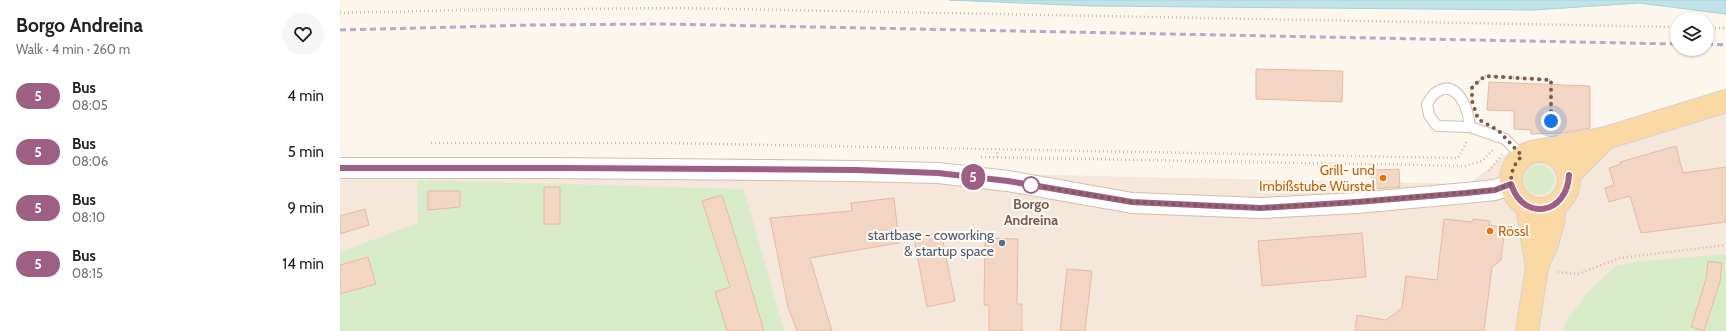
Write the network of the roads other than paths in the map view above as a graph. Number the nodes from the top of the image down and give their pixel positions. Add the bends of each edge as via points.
1 (1726, 101) edge
2 (1470, 127) junction
3 (1606, 138) junction
4 (1546, 142) junction
5 (1522, 156) junction
6 (340, 168) edge
7 (1569, 175) junction
8 (1511, 184) junction
9 (1555, 205) junction
10 (1527, 206) junction
11 (1537, 267) junction
12 (1527, 331) edge

1 - 3 main road
2 - 2 lane via 1462,100 1452,90 1440,89 1432,94 1427,104 1429,115 1437,126
2 - 5 lane via 1505,139
3 - 4 main road
3 - 7 main road
4 - 5 main road
4 - 7 main road via 1552,153 1566,166
5 - 8 main road via 1511,174
6 - 8 street via 856,170 938,173 1008,181 1132,202 1261,208 1495,190
7 - 9 main road via 1564,197
8 - 10 main road via 1519,201
9 - 10 main road via 1541,208
9 - 11 main road via 1547,244
10 - 11 main road
11 - 12 main road

